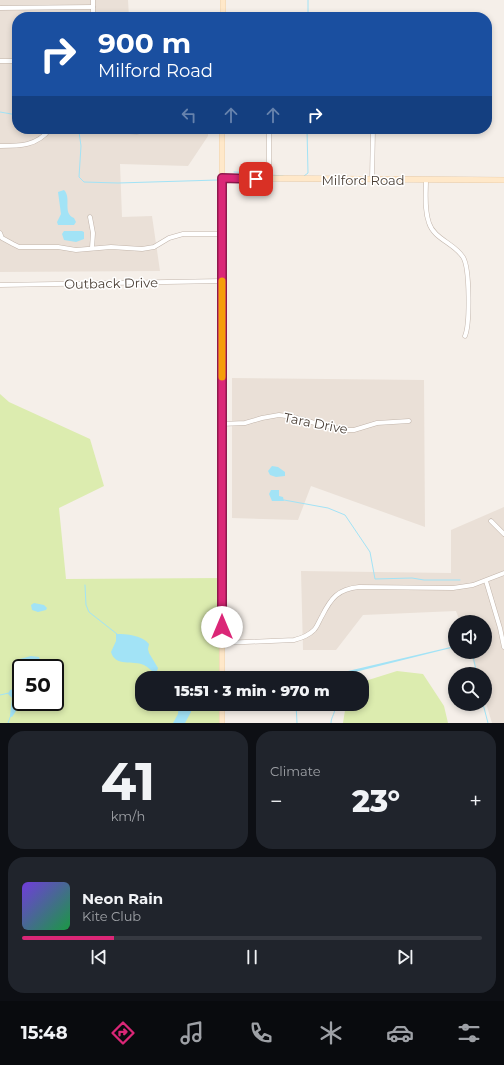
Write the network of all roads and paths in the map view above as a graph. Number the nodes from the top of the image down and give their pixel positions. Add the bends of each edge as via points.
1 (93, 0) edge
2 (223, 0) edge
3 (93, 7) junction
4 (0, 8) edge
5 (93, 12) edge
6 (223, 12) edge
7 (0, 61) edge
8 (12, 61) edge
9 (45, 134) edge
10 (222, 134) edge
11 (269, 134) edge
12 (373, 134) edge
13 (0, 146) edge
14 (222, 178) junction
15 (269, 179) junction
16 (372, 180) junction
17 (426, 180) junction
18 (504, 180) edge
19 (90, 217) dead end
20 (0, 233) edge
21 (222, 234) junction
22 (1, 238) edge
23 (92, 248) junction
24 (222, 282) junction
25 (0, 285) edge
26 (464, 336) dead end
27 (409, 421) dead end
28 (222, 424) junction
29 (491, 521) dead end
30 (504, 534) edge
31 (504, 573) edge
32 (486, 581) junction
33 (222, 643) junction
34 (504, 647) edge
35 (222, 671) edge
36 (222, 711) edge
37 (222, 723) edge

1 - 3 street
2 - 6 main road
3 - 4 street
3 - 5 street
7 - 8 street
9 - 13 street via 40,140 25,146
10 - 14 main road
11 - 15 street
12 - 16 street
14 - 15 main road, Milford Road
14 - 21 main road
15 - 16 main road, Milford Road
16 - 17 main road, Milford Road
17 - 18 main road, Milford Road
17 - 26 street via 426,210 429,223 433,231 463,256 466,263 468,320
19 - 23 street
20 - 22 street
21 - 23 street via 183,234 169,238 154,247 142,249
21 - 24 main road
22 - 23 street via 20,247 58,247 76,250
24 - 25 street, Outback Drive
24 - 28 main road
27 - 28 street, Tara Drive via 377,423 348,430 279,415 245,423
28 - 33 main road
29 - 30 street
31 - 32 street
32 - 33 street via 453,588 347,588 328,604 315,629 305,637 294,640
32 - 34 street
33 - 35 main road
36 - 37 main road

